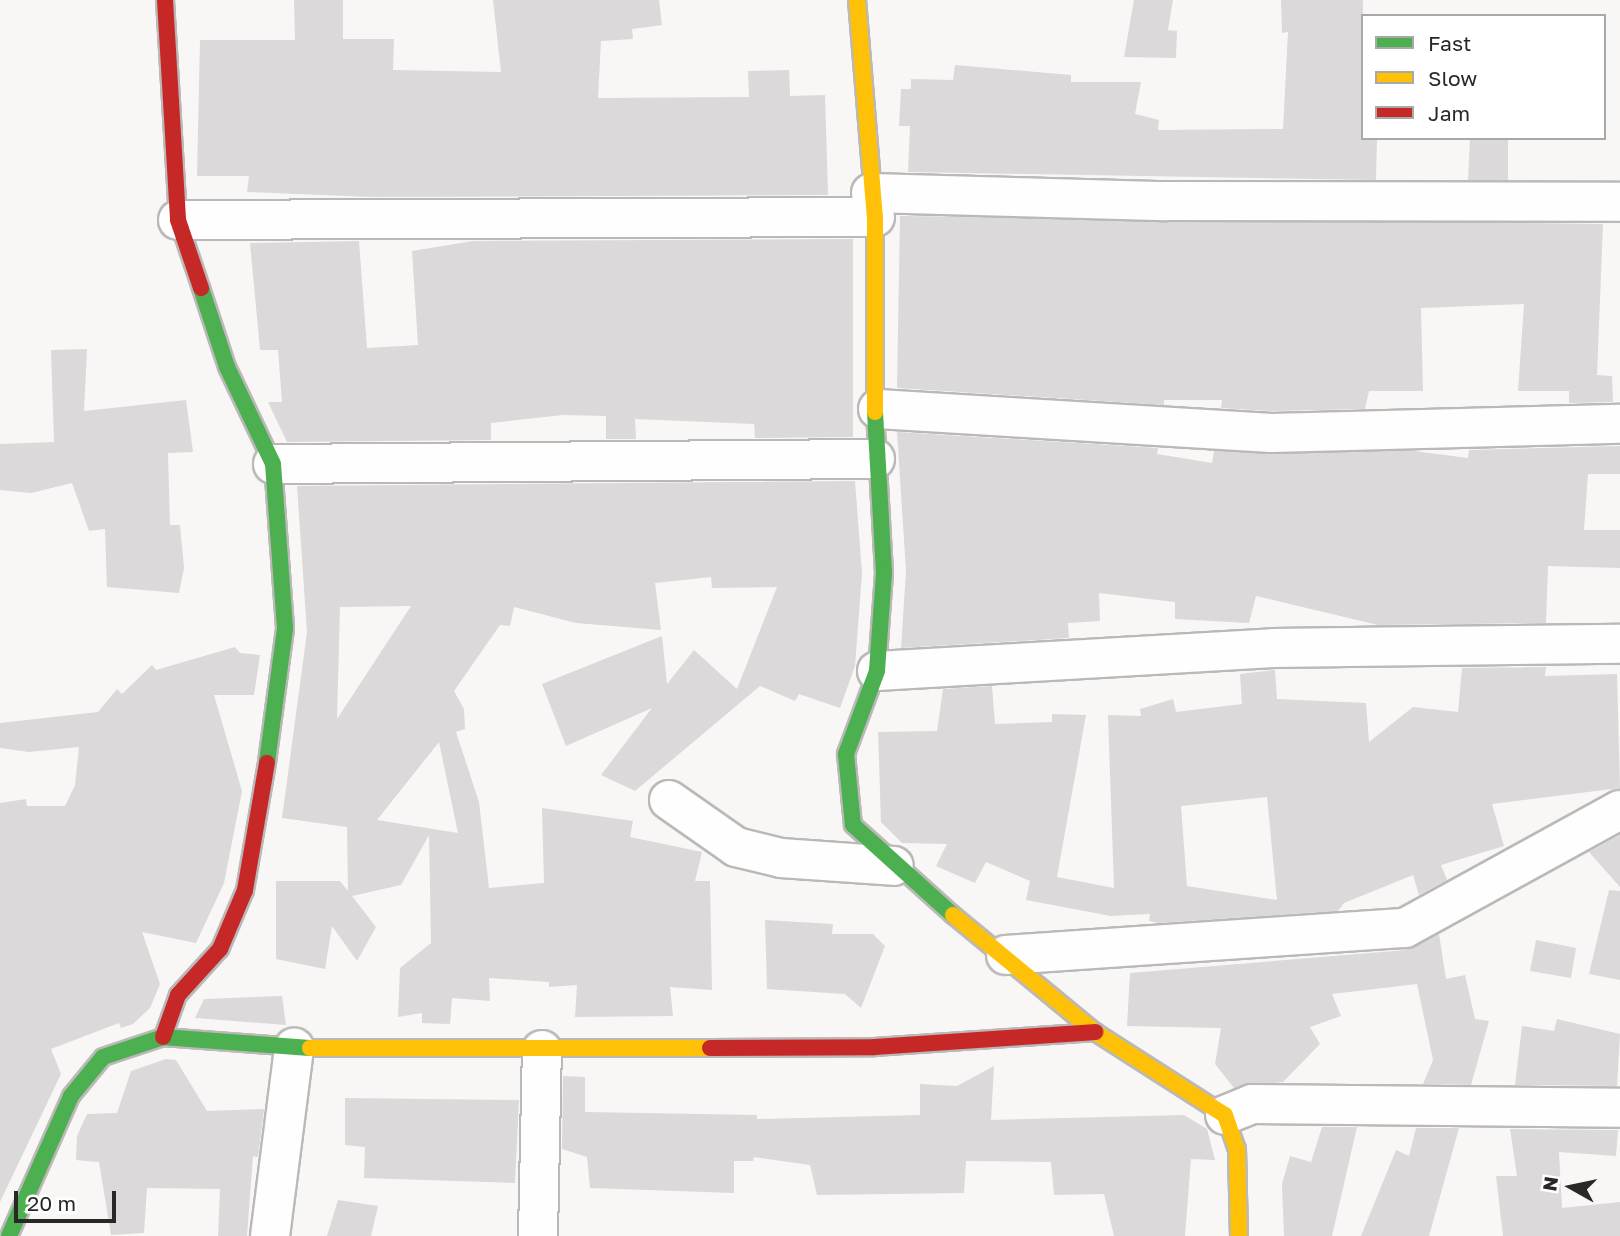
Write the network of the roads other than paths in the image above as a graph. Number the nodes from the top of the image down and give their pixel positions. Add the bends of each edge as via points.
1 (165, 0) edge
2 (857, 0) edge
3 (1620, 201) edge
4 (873, 205) junction
5 (178, 220) junction
6 (878, 409) junction
7 (1620, 424) edge
8 (875, 459) junction
9 (273, 464) junction
10 (1620, 644) edge
11 (877, 671) junction
12 (669, 800) dead end
13 (1620, 810) edge
14 (894, 866) junction
15 (1006, 955) junction
16 (1095, 1032) junction
17 (163, 1037) junction
18 (294, 1048) junction
19 (542, 1050) junction
20 (1620, 1108) edge
21 (1225, 1115) junction
22 (9, 1236) edge
23 (270, 1236) edge
24 (538, 1236) edge
25 (1239, 1236) edge

1 - 5 street
2 - 4 street
3 - 4 street
4 - 5 street
4 - 6 street
5 - 9 street via 227,368
6 - 7 street via 1270,433
6 - 8 street
8 - 9 street
8 - 11 street via 884,573
9 - 17 street via 285,629 257,842 220,949 178,995
10 - 11 street via 1273,648
11 - 14 street via 846,754 853,825
12 - 14 street via 736,847 781,858
13 - 15 street via 1405,928
14 - 15 street
15 - 16 street
16 - 19 street via 875,1047
16 - 21 street
17 - 18 street
17 - 22 street via 103,1058 71,1096
18 - 19 street
18 - 23 street
19 - 24 street
20 - 21 street via 1252,1104
21 - 25 street via 1237,1149

